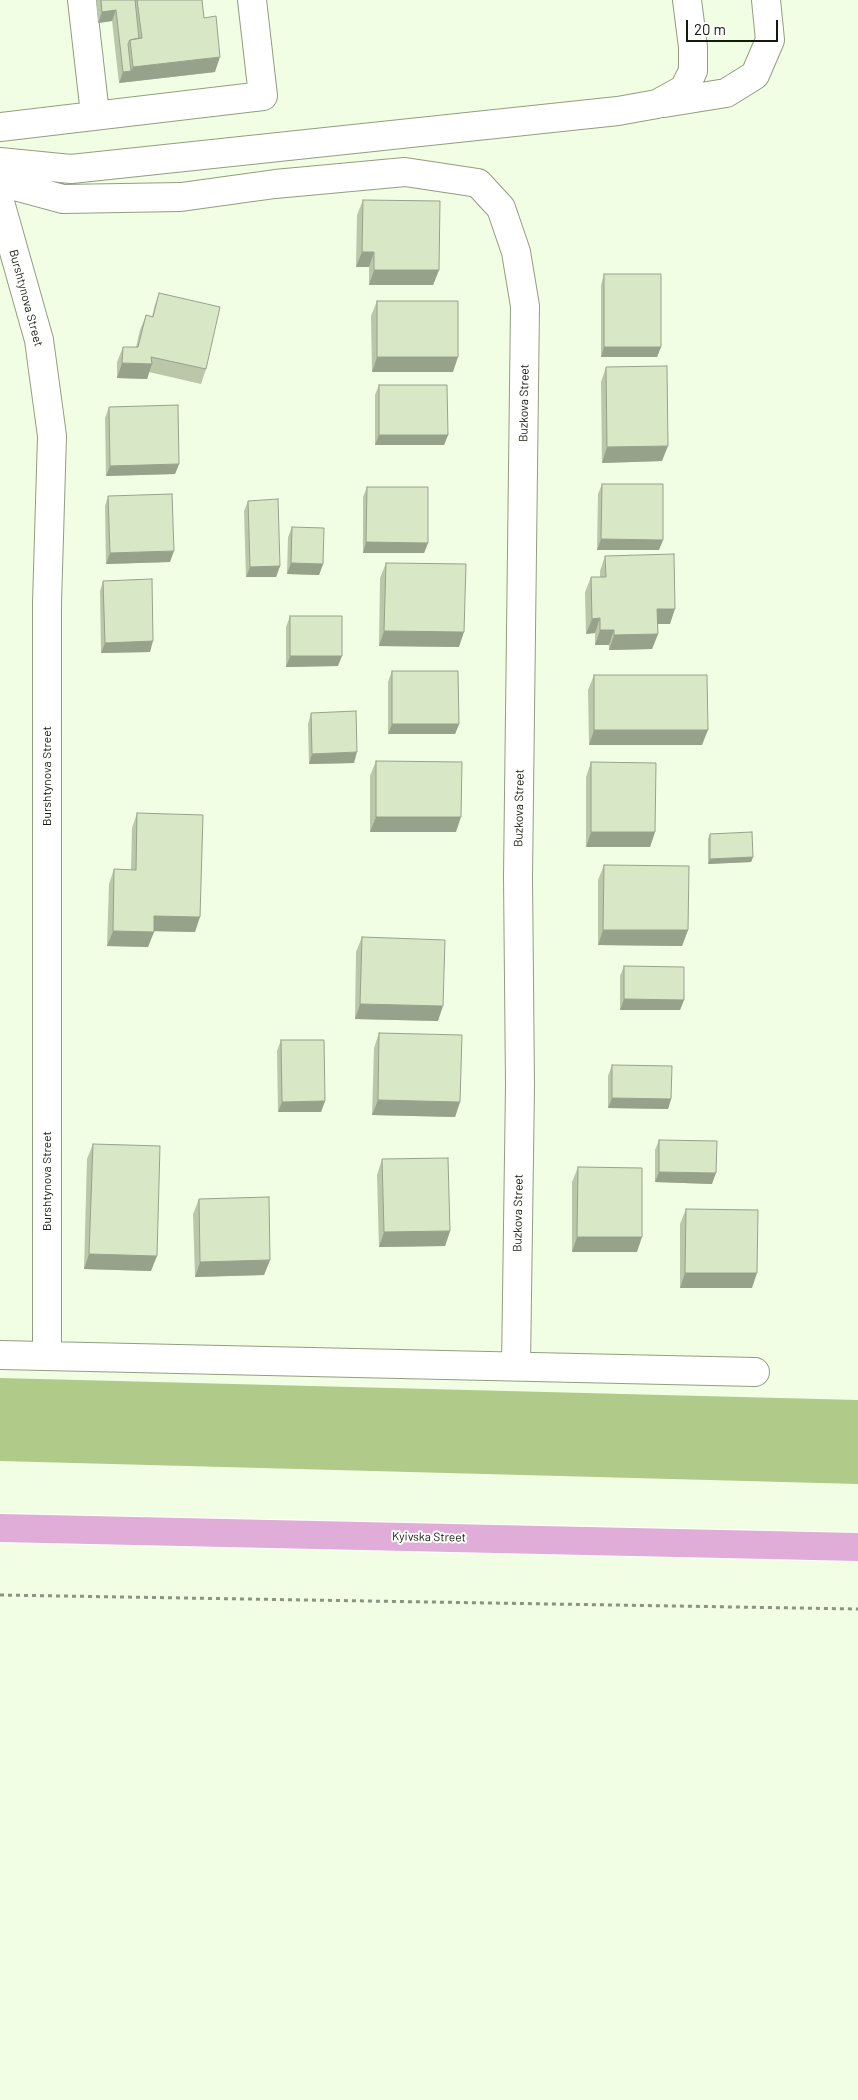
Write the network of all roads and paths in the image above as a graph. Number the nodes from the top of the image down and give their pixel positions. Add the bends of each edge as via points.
1 (82, 0) edge
2 (252, 0) edge
3 (687, 0) edge
4 (766, 0) edge
5 (657, 104) junction
6 (95, 114) junction
7 (0, 127) edge
8 (0, 162) edge
9 (0, 182) edge
10 (0, 202) edge
11 (0, 1355) edge
12 (47, 1356) junction
13 (516, 1366) junction
14 (755, 1372) dead end
15 (0, 1528) edge
16 (858, 1546) edge
17 (0, 1595) edge
18 (858, 1609) edge

1 - 6 street
2 - 6 street via 263,96
3 - 5 street via 693,71 684,89
4 - 5 street via 770,40 756,75 726,93
5 - 8 street via 608,112 72,169
6 - 7 street
9 - 13 street, Buzkova Street via 63,199 181,197 405,172 478,184 502,208 516,252 525,306
10 - 12 street, Burshtynova Street via 39,340 52,436 47,603
11 - 12 street
12 - 13 street
13 - 14 street
15 - 16 main road, Kyivska Street
17 - 18 path

